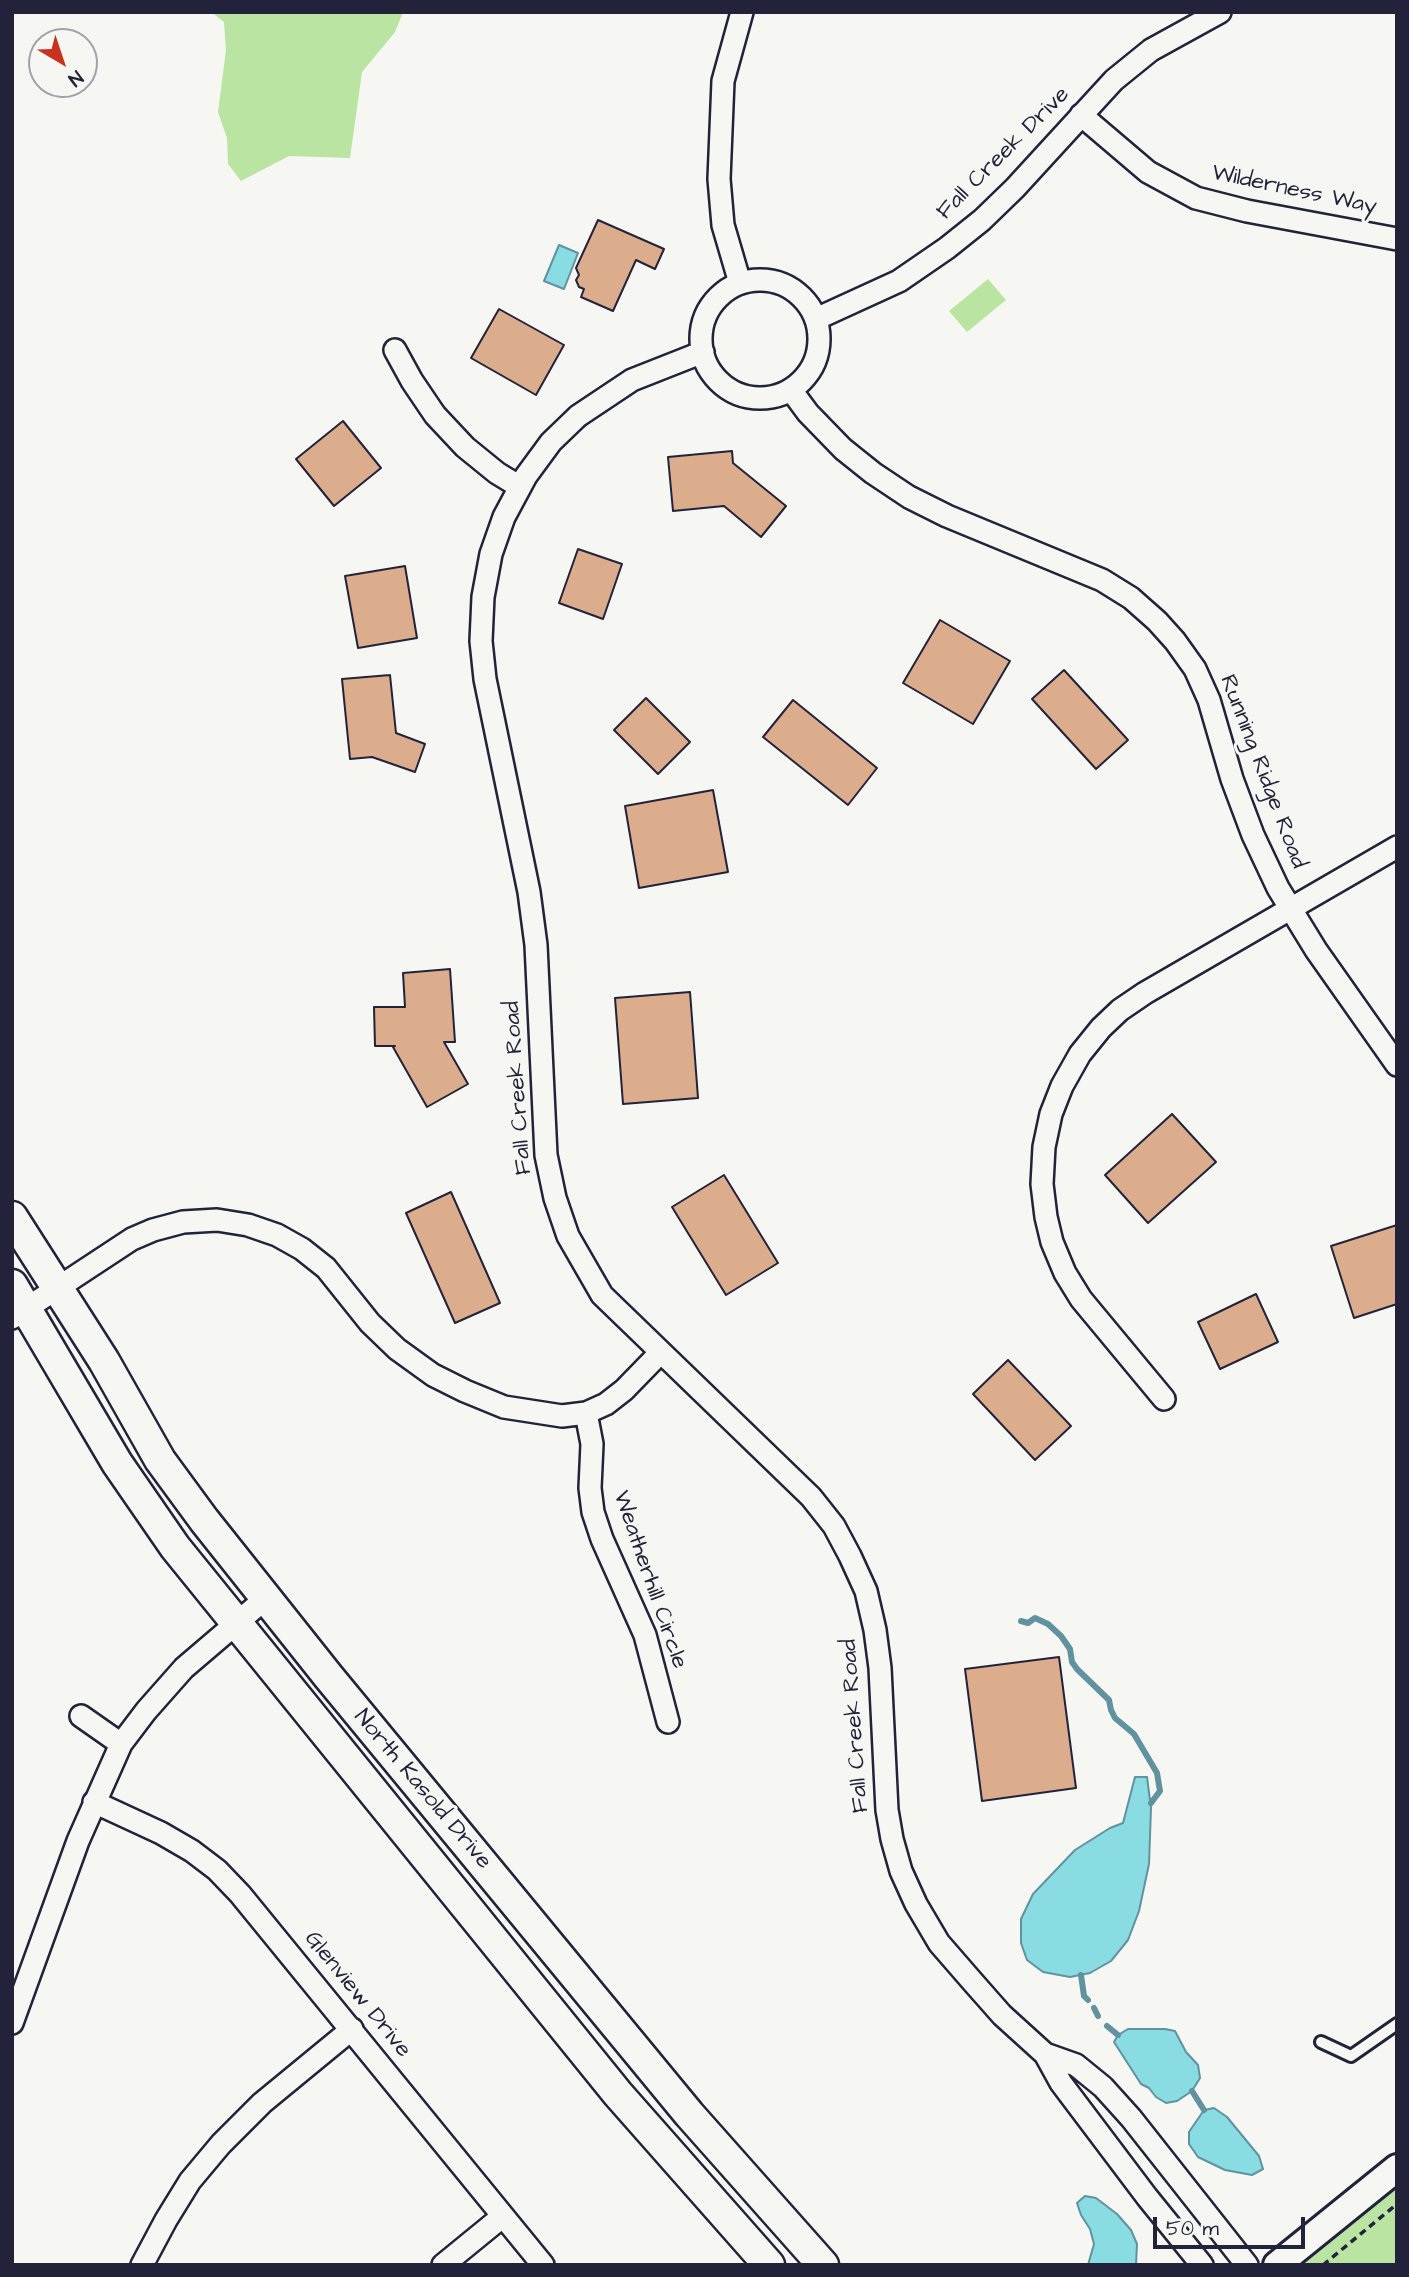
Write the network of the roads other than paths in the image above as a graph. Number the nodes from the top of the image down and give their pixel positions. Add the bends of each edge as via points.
1 (742, 12) edge
2 (1220, 12) edge
3 (1081, 115) junction
4 (1397, 239) edge
5 (740, 284) junction
6 (816, 319) junction
7 (395, 350) dead end
8 (703, 352) junction
9 (790, 390) junction
10 (520, 487) junction
11 (1397, 848) edge
12 (1290, 909) junction
13 (1397, 1065) edge
14 (12, 1217) edge
15 (58, 1288) junction
16 (17, 1304) edge
17 (660, 1353) junction
18 (1164, 1399) dead end
19 (586, 1413) junction
20 (265, 1598) junction
21 (235, 1623) junction
22 (81, 1716) dead end
23 (668, 1722) dead end
24 (121, 1744) junction
25 (94, 1802) junction
26 (12, 2023) edge
27 (1397, 2024) edge
28 (352, 2029) junction
29 (1321, 2042) dead end
30 (1045, 2054) junction
31 (1397, 2168) edge
32 (503, 2216) junction
33 (142, 2265) edge
34 (443, 2265) edge
35 (543, 2265) edge
36 (769, 2265) edge
37 (823, 2265) edge
38 (1202, 2265) edge
39 (1247, 2265) edge
40 (1277, 2265) edge

1 - 5 street via 723,81 719,178 723,225
2 - 3 street, Fall Creek Drive via 1151,50
3 - 4 street, Wilderness Way via 1148,172 1196,198
3 - 6 street, Fall Creek Drive via 1015,188 947,248 899,281
5 - 6 street via 758,279 777,282 801,296
5 - 8 street via 725,292 705,318
6 - 9 street via 820,339 816,359 806,377
7 - 10 street via 435,415 465,447
8 - 9 street via 721,383 737,393 773,397
8 - 10 street, Fall Creek Road via 632,380 602,398 551,442
9 - 12 street, Running Ridge Road via 843,449 909,496 1101,580 1157,621 1195,669 1253,835
10 - 17 street, Fall Creek Road via 491,554 481,641 536,944 546,1155 563,1223 584,1266 602,1295
11 - 12 street
12 - 13 street, Running Ridge Road
12 - 18 street via 1121,1010 1080,1054 1051,1114 1042,1184 1052,1242 1081,1298
14 - 15 main road, North Kasold Drive
15 - 16 street
15 - 19 street via 153,1230 183,1222 248,1225 277,1236 326,1268 370,1323 433,1375 504,1407 562,1416
15 - 20 main road, North Kasold Drive via 160,1460
16 - 21 main road, North Kasold Drive via 148,1511
17 - 19 street via 624,1390
17 - 30 street, Fall Creek Road via 811,1497 834,1526 866,1591 876,1630 887,1810 901,1871 939,1943 1002,2015
19 - 23 street, Weatherhill Circle via 592,1444 593,1512 645,1635
20 - 21 street
20 - 37 main road, North Kasold Drive via 689,2114
21 - 24 street via 184,1668
21 - 36 main road, North Kasold Drive via 618,2094
22 - 24 street
24 - 25 street
25 - 26 street
25 - 28 street, Glenview Drive via 161,1833 217,1870
27 - 29 lane via 1351,2056
28 - 32 street, Glenview Drive
28 - 33 street via 262,2103 221,2144 190,2181
30 - 38 street, Fall Creek Road via 1061,2083
30 - 39 street, Fall Creek Road via 1076,2064 1103,2087
31 - 40 street
32 - 34 street
32 - 35 street, Glenview Drive

